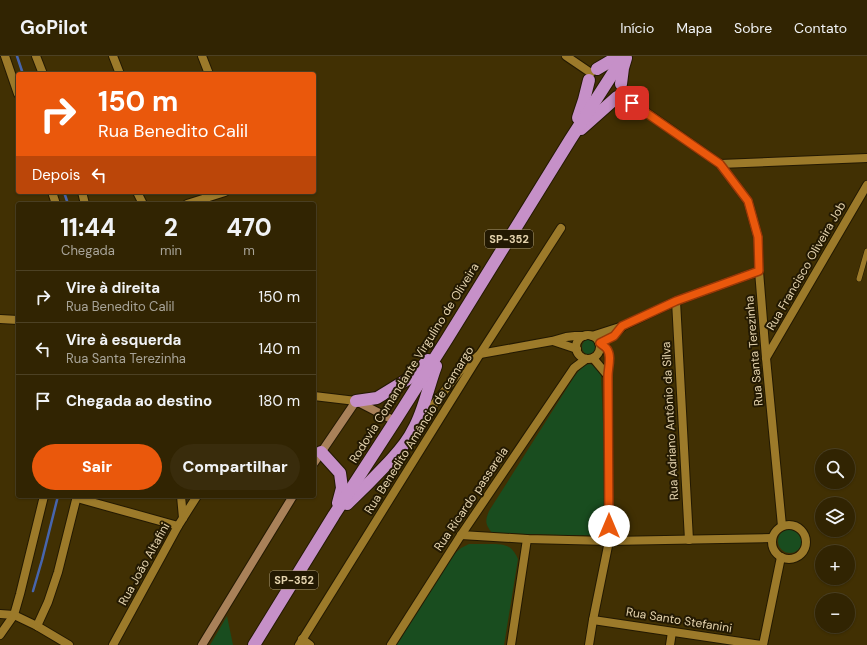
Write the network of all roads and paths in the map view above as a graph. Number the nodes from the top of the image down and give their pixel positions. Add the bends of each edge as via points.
1 (5, 56) edge
2 (36, 56) edge
3 (113, 56) edge
4 (202, 56) edge
5 (566, 56) edge
6 (619, 56) edge
7 (625, 56) edge
8 (42, 72) edge
9 (119, 72) edge
10 (208, 72) edge
11 (613, 73) junction
12 (592, 74) junction
13 (16, 88) edge
14 (619, 92) junction
15 (598, 95) junction
16 (570, 140) junction
17 (867, 158) edge
18 (720, 164) junction
19 (867, 185) edge
20 (219, 194) edge
21 (193, 202) edge
22 (561, 228) dead end
23 (867, 251) edge
24 (759, 271) junction
25 (859, 279) dead end
26 (676, 301) junction
27 (0, 319) edge
28 (16, 320) edge
29 (622, 326) junction
30 (588, 336) junction
31 (447, 339) junction
32 (552, 340) junction
33 (600, 343) junction
34 (577, 350) junction
35 (480, 354) junction
36 (589, 358) junction
37 (766, 358) junction
38 (574, 368) junction
39 (608, 376) junction
40 (316, 396) edge
41 (356, 401) junction
42 (395, 421) junction
43 (413, 431) junction
44 (321, 452) junction
45 (316, 460) edge
46 (44, 498) edge
47 (77, 498) edge
48 (80, 498) edge
49 (181, 498) edge
50 (196, 498) edge
51 (293, 498) edge
52 (334, 515) junction
53 (183, 518) junction
54 (178, 526) junction
55 (782, 526) junction
56 (461, 535) junction
57 (772, 538) junction
58 (527, 539) junction
59 (689, 540) junction
60 (609, 541) junction
61 (781, 557) junction
62 (0, 614) edge
63 (14, 615) junction
64 (593, 620) junction
65 (38, 626) junction
66 (672, 632) junction
67 (0, 635) edge
68 (300, 642) edge
69 (69, 645) edge
70 (114, 645) edge
71 (202, 645) edge
72 (254, 645) edge
73 (310, 645) edge
74 (391, 645) edge
75 (511, 645) edge
76 (589, 645) edge
77 (670, 645) edge
78 (762, 645) edge

1 - 13 street
2 - 8 street
3 - 9 street
4 - 10 street
5 - 12 street
6 - 12 highway
7 - 11 highway, Rodovia Comandante Virgulino de Oliveira / SP-352
7 - 14 highway
11 - 12 street via 603,69
11 - 14 street via 617,76
11 - 15 highway, Rodovia Comandante Virgulino de Oliveira / SP-352
12 - 15 street via 591,89
12 - 16 highway
14 - 15 street via 612,100
14 - 16 highway
14 - 18 street, Rua Santa Terezinha
15 - 16 highway, Rodovia Comandante Virgulino de Oliveira / SP-352
16 - 31 highway, Rodovia Comandante Virgulino de Oliveira / SP-352
17 - 18 street
18 - 24 street, Rua Santa Terezinha via 748,201 758,237
19 - 37 street, Rua Francisco Oliveira Job
20 - 21 street
22 - 35 street, Rua Benedito Amâncio de camargo
23 - 25 lane
24 - 26 street
24 - 37 street, Rua Santa Terezinha
26 - 29 street
26 - 59 street, Rua Adriano Antônio da Silva
27 - 28 street
29 - 30 street
29 - 33 street via 614,336
30 - 32 street
30 - 33 street via 595,337
30 - 34 street via 578,341
31 - 41 highway via 408,379 377,398
31 - 42 highway, Rodovia Comandante Virgulino de Oliveira / SP-352
31 - 43 highway
32 - 34 street
32 - 35 street
33 - 36 street via 598,354
33 - 39 street via 606,347 609,355
34 - 36 street via 579,355
34 - 38 street, Rua Ricardo passarela
35 - 43 street via 460,371
35 - 68 street, Rua Benedito Amâncio de camargo
36 - 38 street, Rua Ricardo passarela
36 - 39 street
37 - 55 street, Rua Santa Terezinha
38 - 56 street, Rua Ricardo passarela
39 - 60 street
40 - 41 street
41 - 42 street
41 - 44 street
42 - 43 highway
42 - 52 highway, Rodovia Comandante Virgulino de Oliveira / SP-352
43 - 52 highway via 404,446 369,484
44 - 45 street
44 - 52 highway via 340,473 342,488
46 - 63 street
47 - 65 street via 58,572
48 - 54 street
49 - 53 street
50 - 53 street, Rua João Altafini
51 - 71 street
52 - 72 highway, Rodovia Comandante Virgulino de Oliveira / SP-352
53 - 54 street, Rua João Altafini
54 - 70 street, Rua João Altafini
55 - 57 street
55 - 61 street via 788,524 799,528 806,537 806,543 798,557
56 - 58 street
56 - 74 street, Rua Ricardo passarela
57 - 59 street
57 - 61 street via 773,549
58 - 60 street
58 - 75 street
59 - 60 street
60 - 64 street
61 - 78 street
62 - 63 street
63 - 65 street
63 - 67 street
64 - 66 street, Rua Santo Stefanini
64 - 76 street
65 - 69 street
66 - 77 street
66 - 78 street, Rua Santo Stefanini
68 - 73 street

